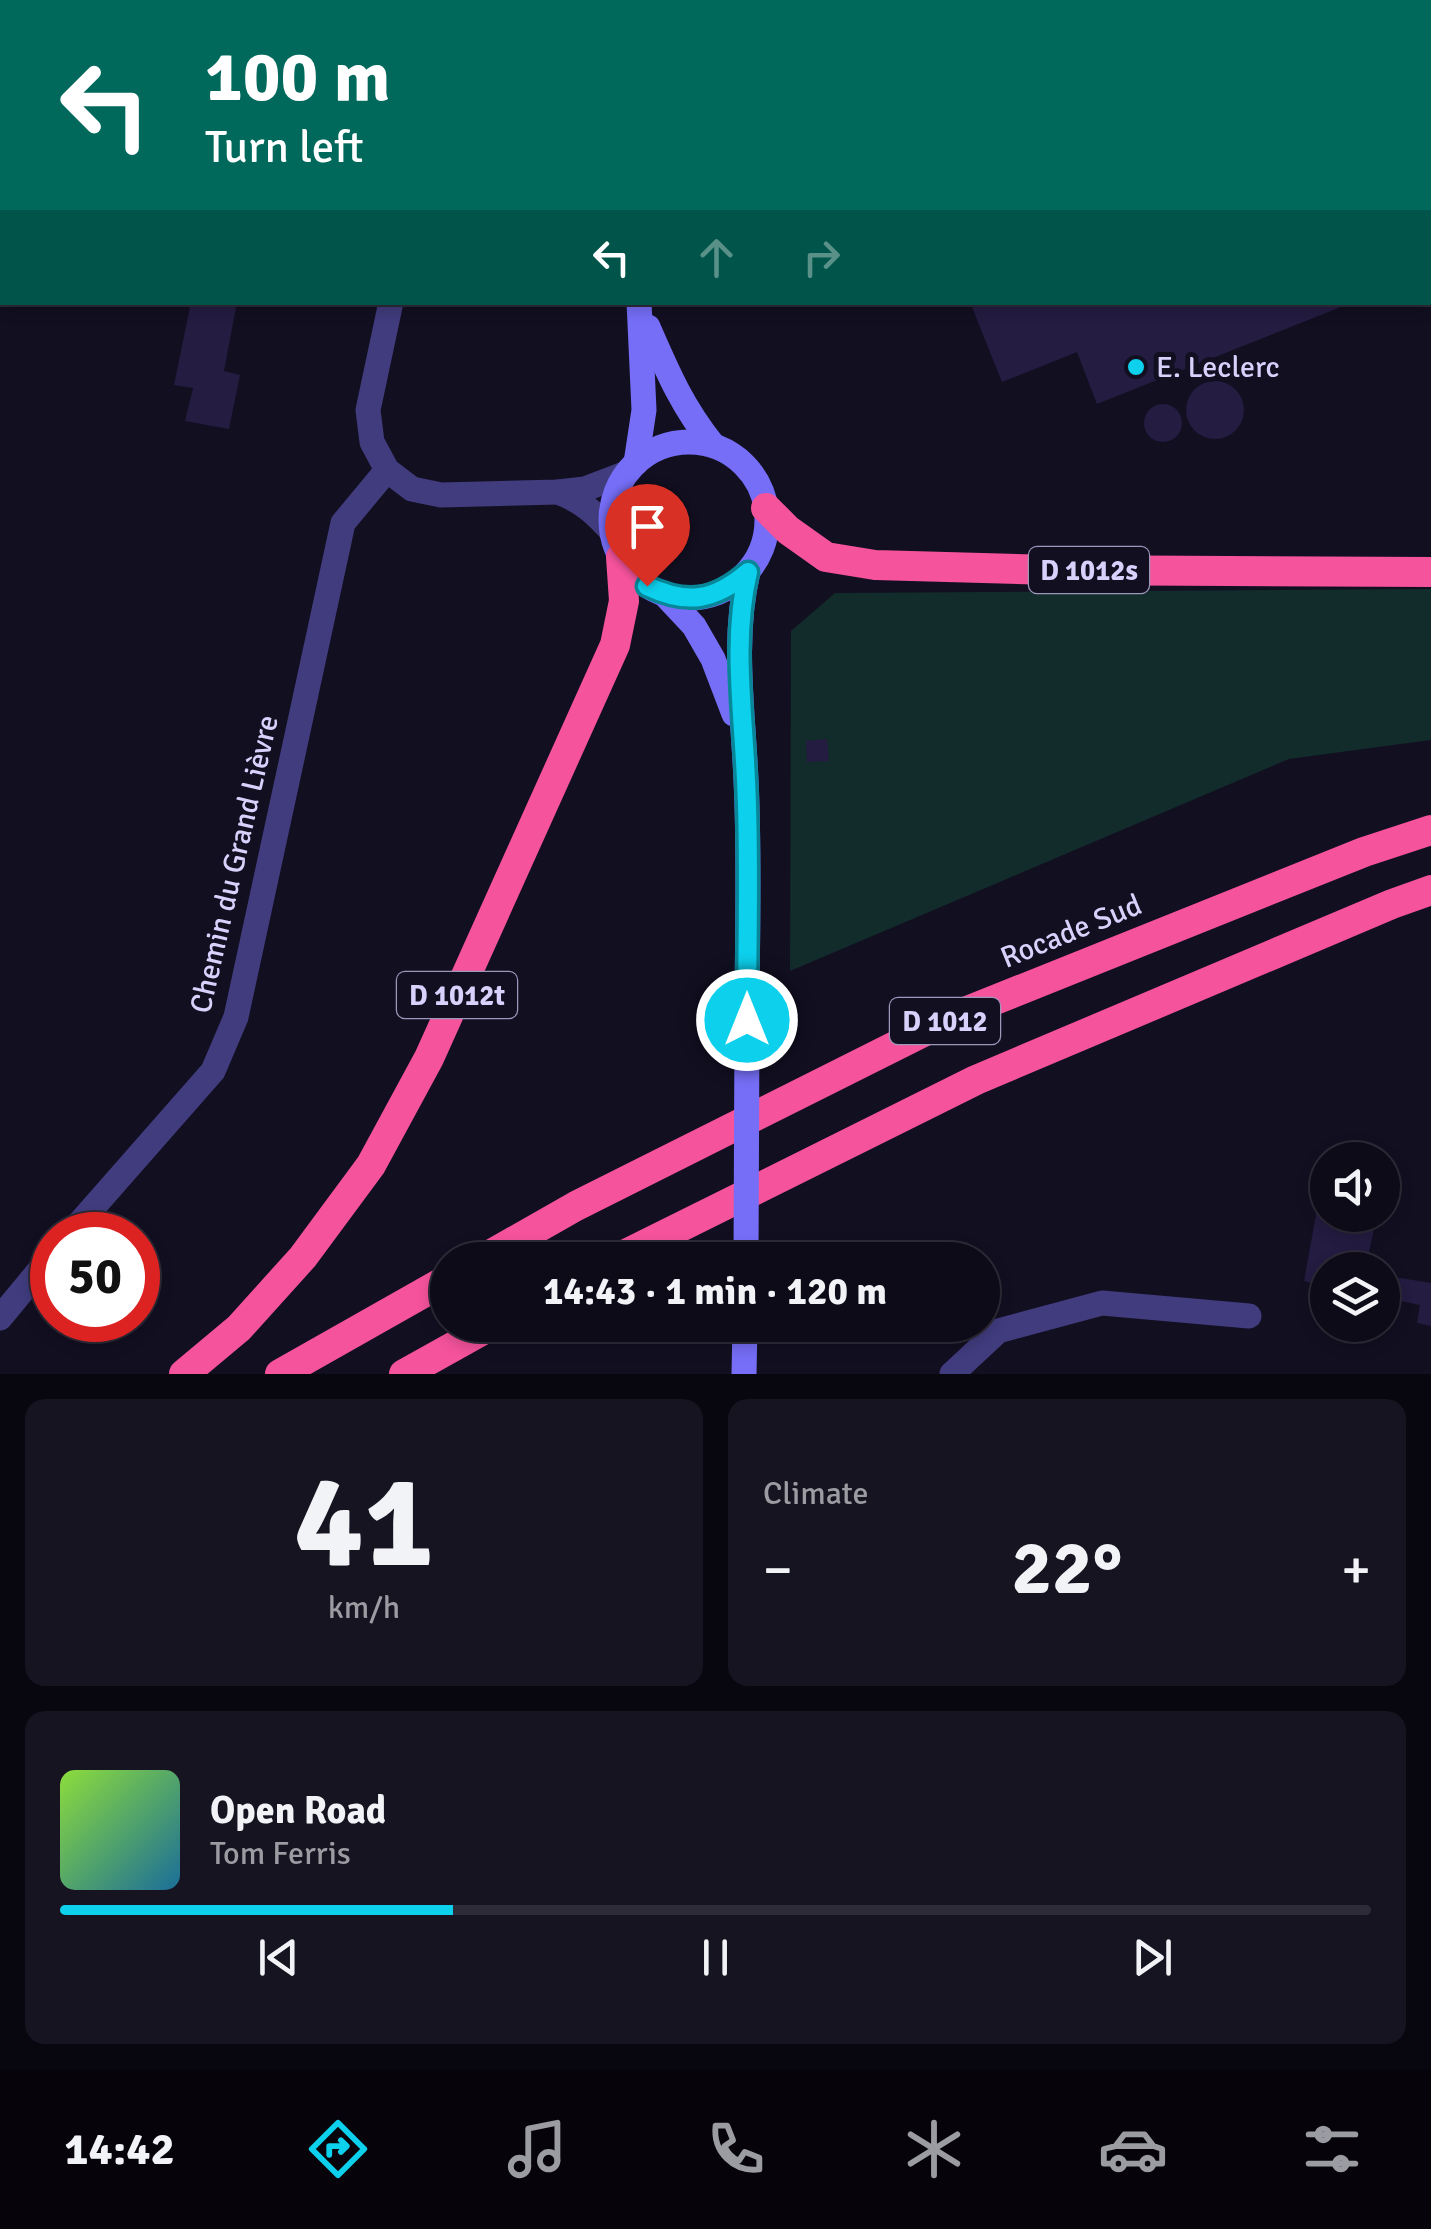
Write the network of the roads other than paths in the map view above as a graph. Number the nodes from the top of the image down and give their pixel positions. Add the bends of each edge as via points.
1 (390, 305) edge
2 (640, 306) edge
3 (713, 446) junction
4 (631, 468) junction
5 (387, 470) junction
6 (558, 492) junction
7 (766, 508) junction
8 (616, 545) junction
9 (748, 572) junction
10 (1431, 572) edge
11 (664, 594) junction
12 (744, 743) junction
13 (1431, 830) edge
14 (1431, 890) edge
15 (89, 1212) edge
16 (513, 1242) edge
17 (650, 1242) edge
18 (746, 1242) edge
19 (30, 1282) edge
20 (430, 1289) edge
21 (1250, 1316) dead end
22 (0, 1318) edge
23 (461, 1342) edge
24 (484, 1342) edge
25 (745, 1342) edge
26 (184, 1374) edge
27 (280, 1374) edge
28 (404, 1374) edge
29 (438, 1374) edge
30 (744, 1374) edge
31 (952, 1374) edge

1 - 5 street via 368,410 372,442
2 - 3 main road via 675,391
2 - 4 main road via 644,410
3 - 4 main road via 672,444
3 - 7 main road via 749,469
4 - 6 street via 585,489
4 - 8 main road via 612,511
5 - 6 street via 412,489 441,495
5 - 15 street, Chemin du Grand Lièvre via 343,523 236,1018 213,1071
6 - 8 street via 592,510
7 - 9 main road via 761,553
7 - 10 highway, D 1012s via 826,557 875,565
8 - 11 main road via 632,573
8 - 26 highway, D 1012t via 624,601 615,645 421,1074 371,1165 303,1258 239,1328
9 - 11 main road via 710,596
9 - 12 main road via 740,604
11 - 12 main road via 713,658
12 - 18 main road, bridge
13 - 16 highway, Rocade Sud / D 1012 via 955,1016
14 - 17 highway, D 1012 via 976,1080
19 - 22 street
20 - 27 highway
21 - 31 street via 1102,1303 998,1331
23 - 28 highway
24 - 29 highway
25 - 30 main road

